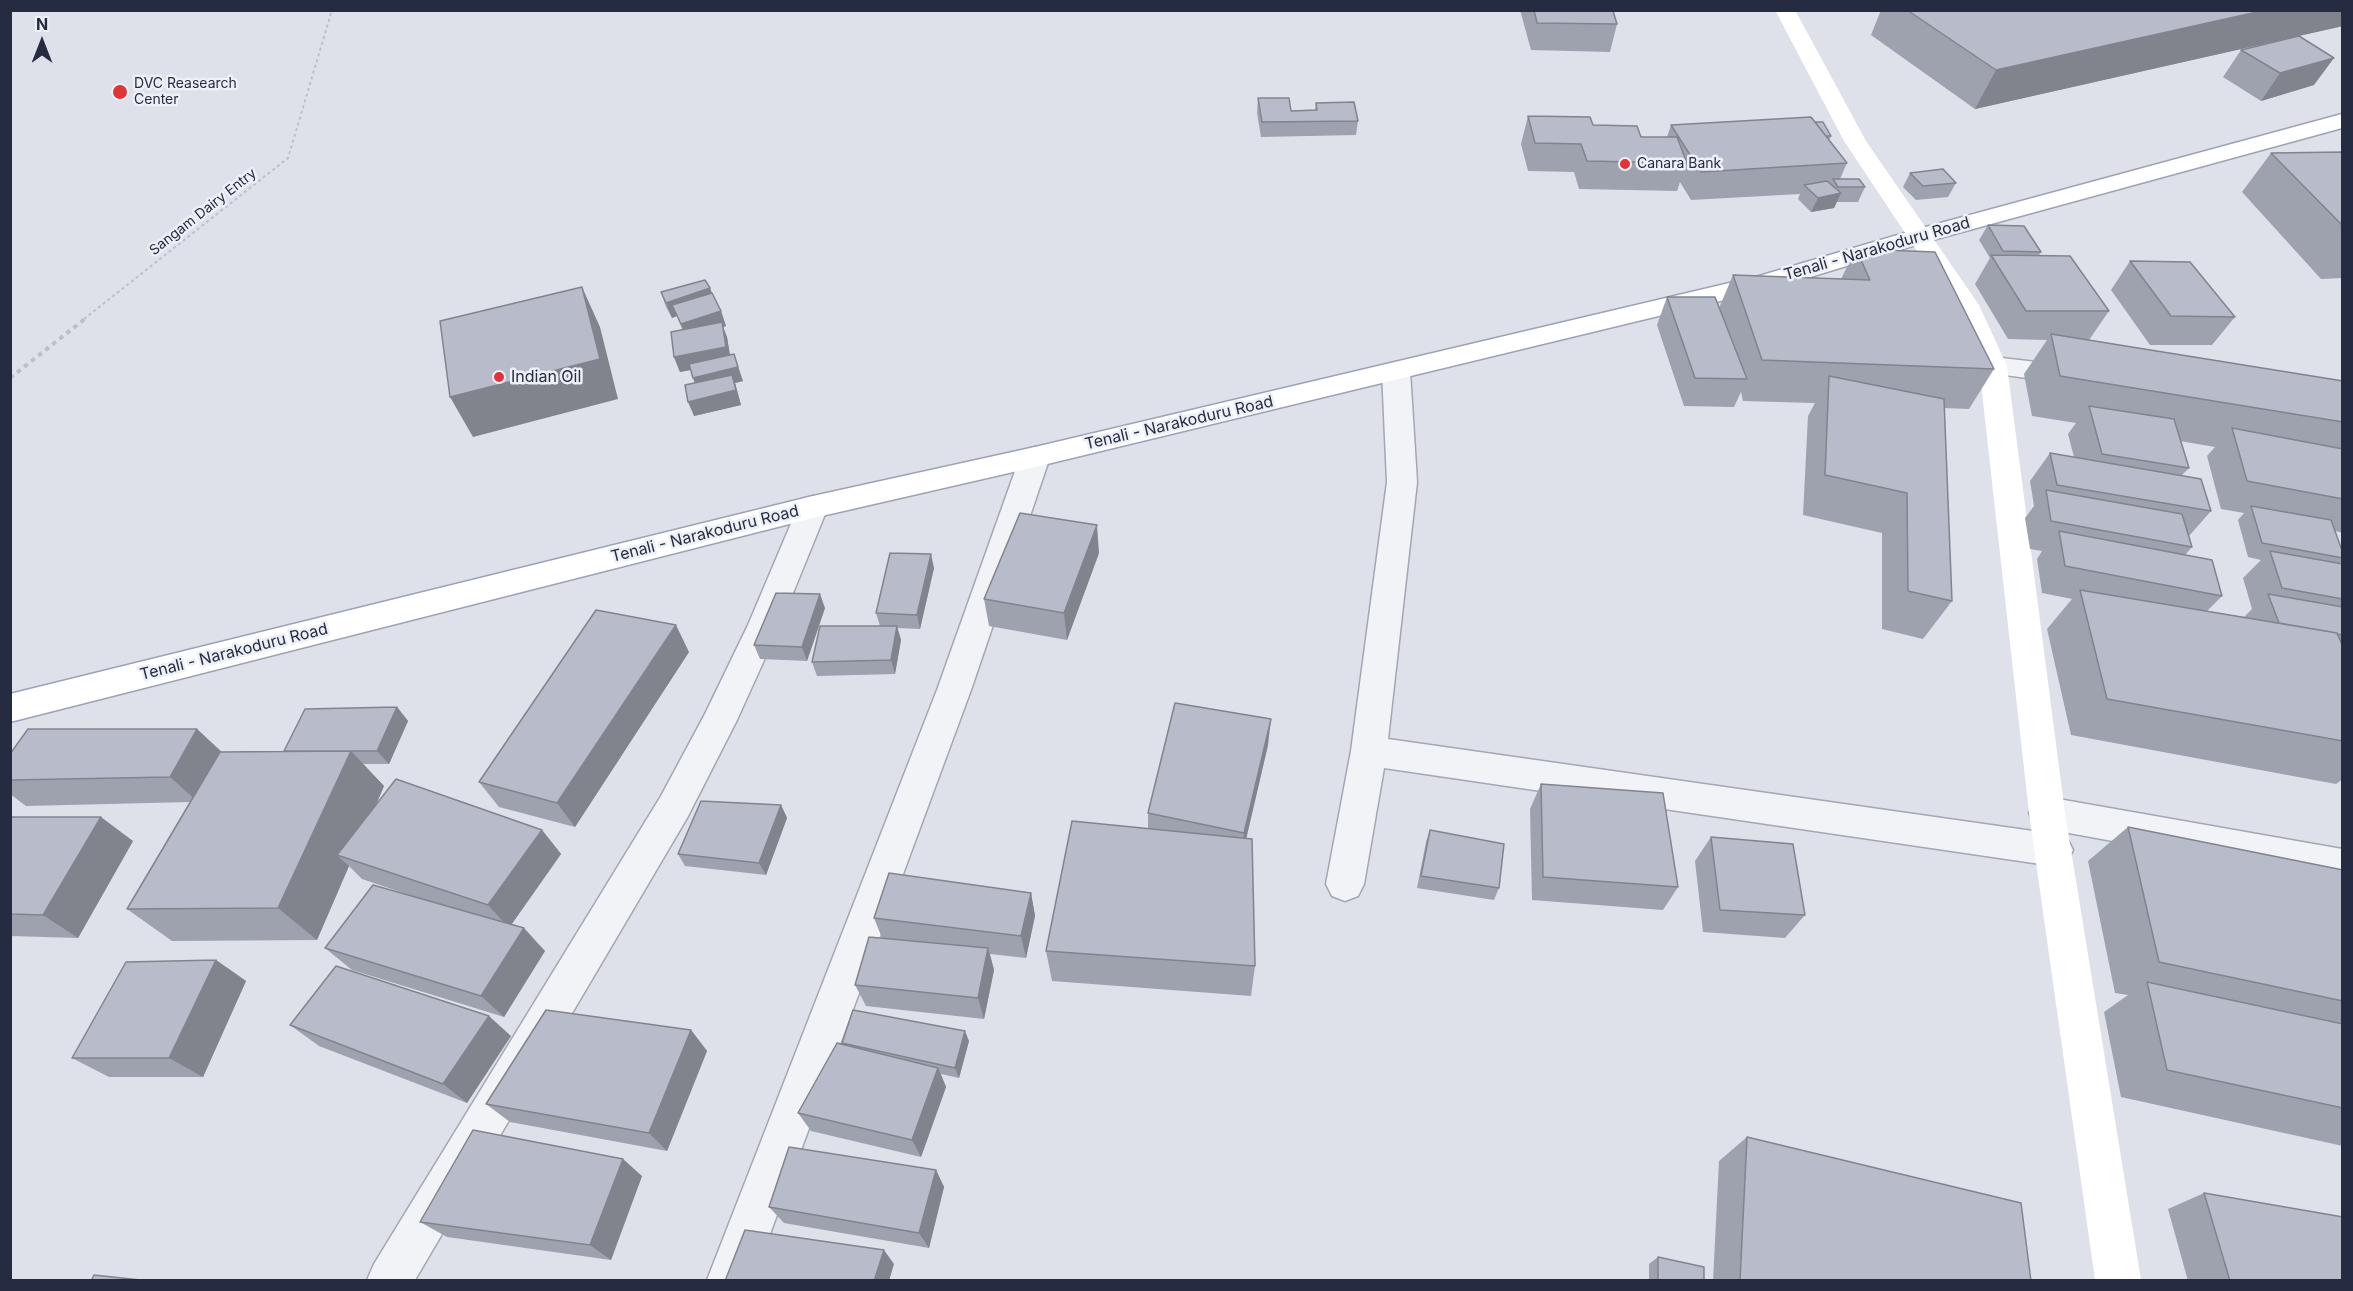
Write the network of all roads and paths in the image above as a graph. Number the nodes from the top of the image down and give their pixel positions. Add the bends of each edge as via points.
1 (333, 10) edge
2 (1785, 10) edge
3 (2343, 121) edge
4 (1920, 236) junction
5 (1993, 366) junction
6 (1396, 371) junction
7 (2097, 377) edge
8 (10, 378) edge
9 (1035, 457) junction
10 (813, 507) junction
11 (10, 708) edge
12 (1369, 751) junction
13 (2047, 813) junction
14 (2054, 850) junction
15 (2343, 866) edge
16 (1345, 884) dead end
17 (390, 1281) edge
18 (730, 1281) edge
19 (2118, 1281) edge

1 - 8 path, Sangam Dairy Entry via 288,158
2 - 4 main road via 1855,141
3 - 4 main road, Tenali - Narakoduru Road
4 - 5 main road via 1966,304
4 - 6 main road, Tenali - Narakoduru Road via 1765,282
5 - 7 street
5 - 13 main road
6 - 9 main road, Tenali - Narakoduru Road
6 - 12 street via 1402,482
9 - 10 main road, Tenali - Narakoduru Road
9 - 18 street via 954,690
10 - 11 main road, Tenali - Narakoduru Road
10 - 17 street via 730,699 674,807
12 - 14 street
12 - 16 street
13 - 14 main road
13 - 15 street
14 - 19 main road

